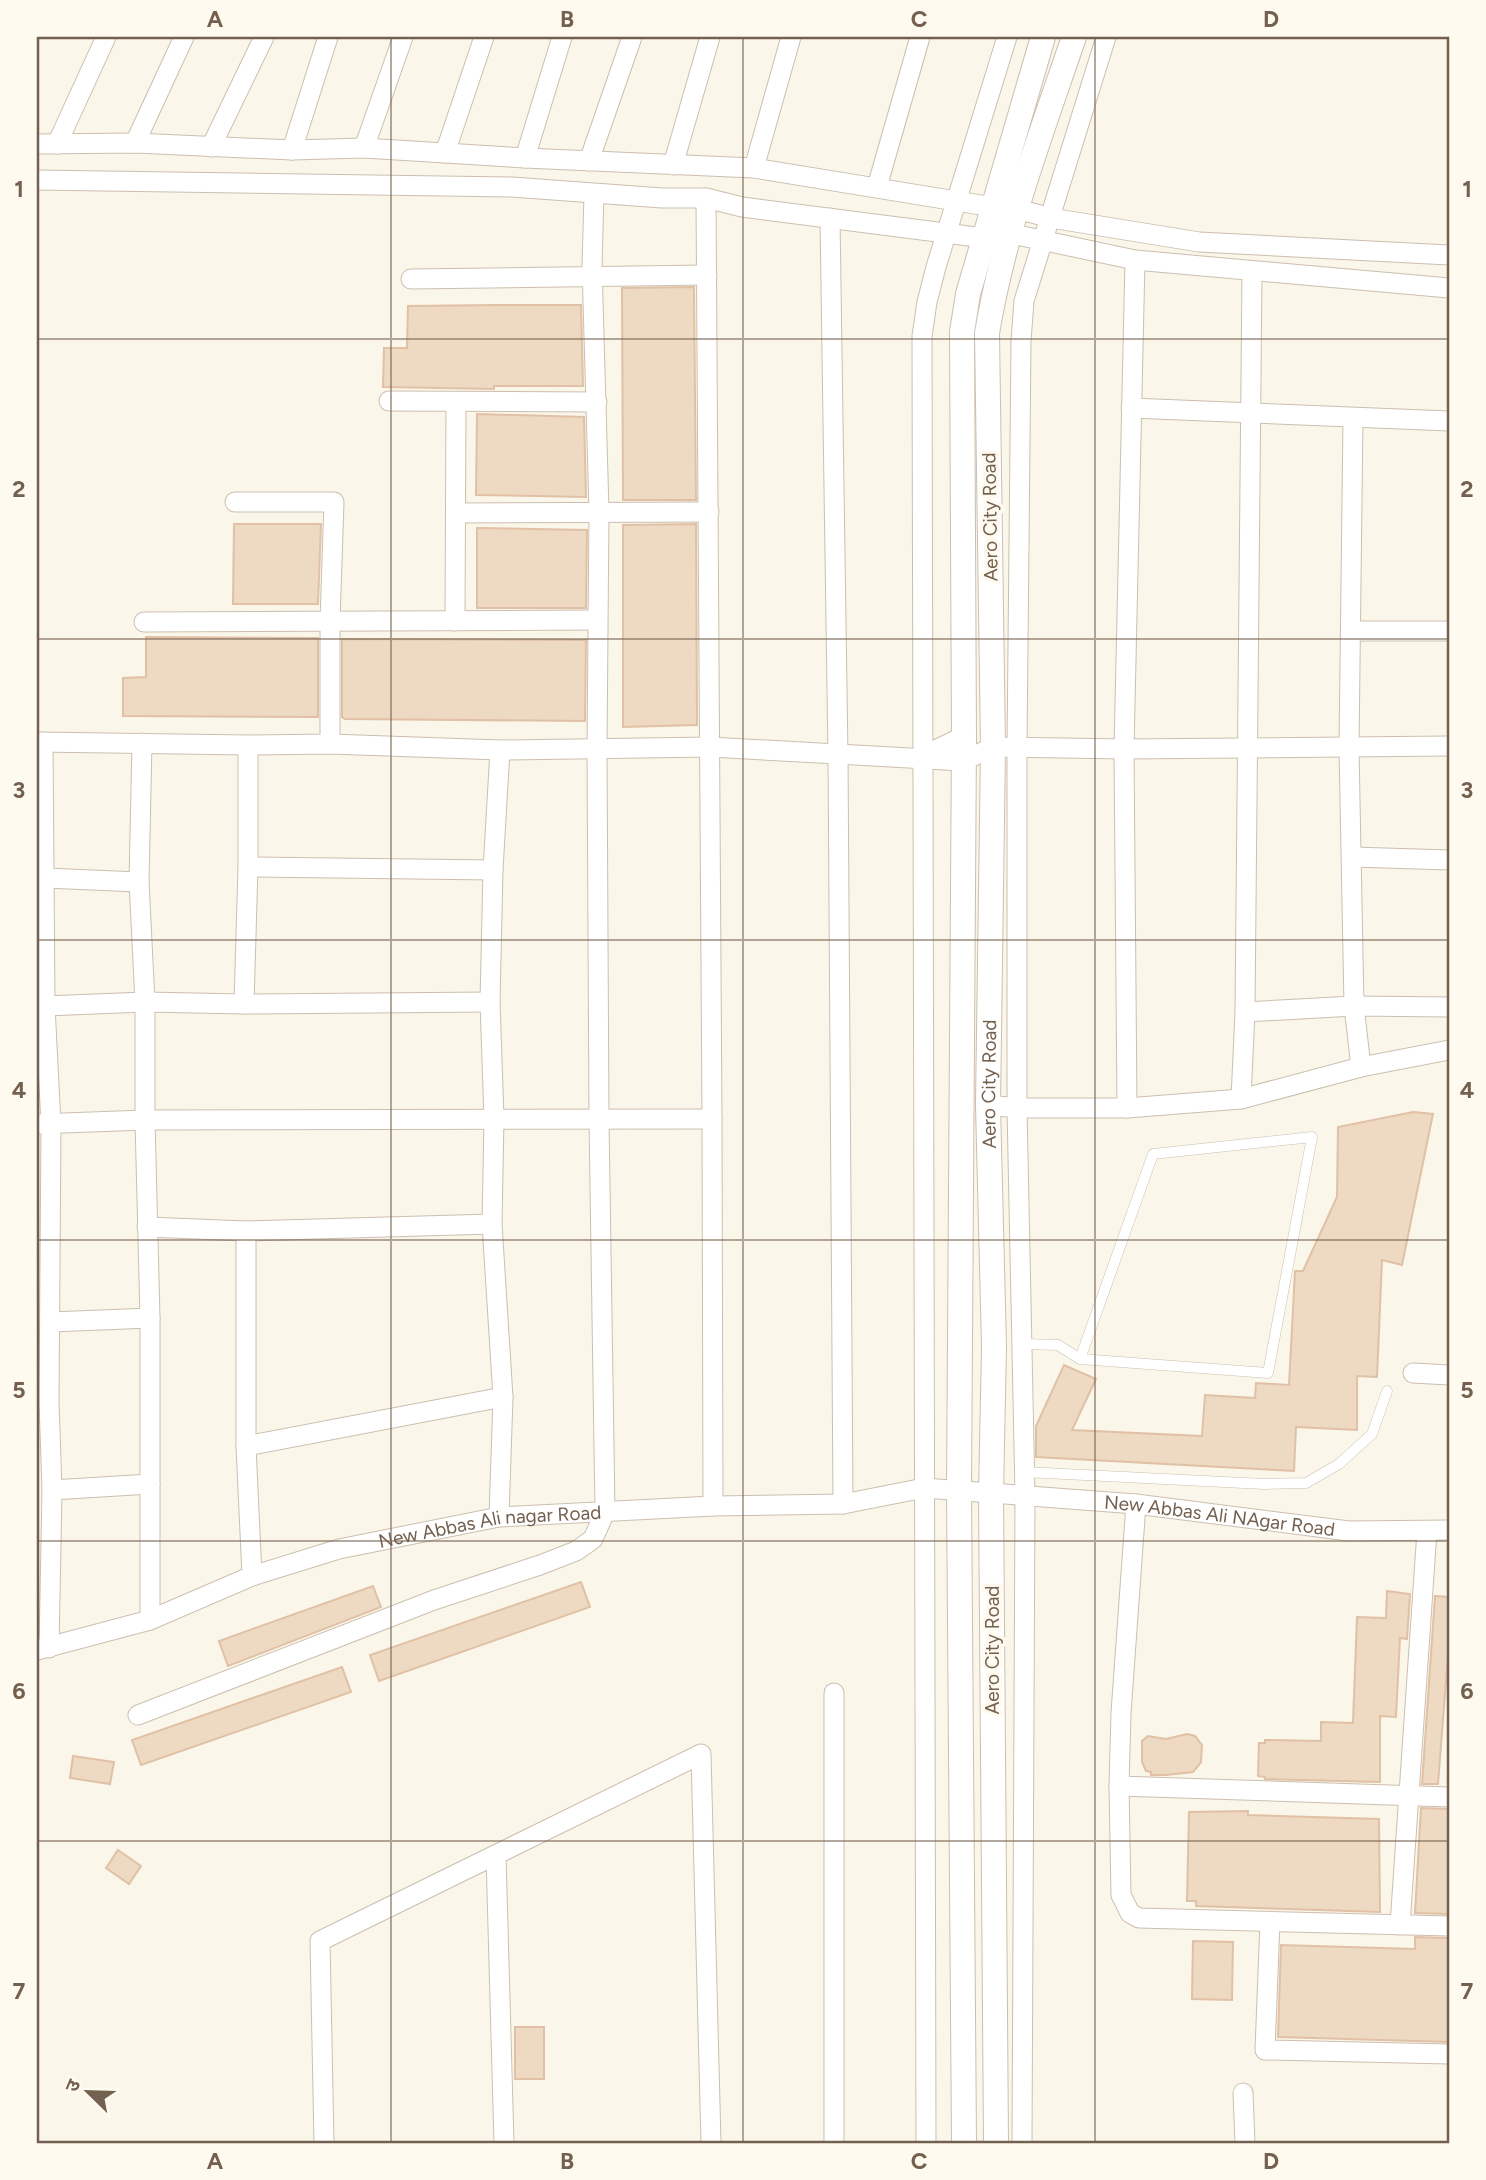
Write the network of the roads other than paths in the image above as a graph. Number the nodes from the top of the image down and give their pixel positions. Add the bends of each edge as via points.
1 (106, 37) edge
2 (184, 37) edge
3 (264, 37) edge
4 (328, 37) edge
5 (403, 37) edge
6 (484, 37) edge
7 (562, 37) edge
8 (632, 37) edge
9 (710, 37) edge
10 (791, 37) edge
11 (920, 37) edge
12 (1007, 37) edge
13 (1043, 37) edge
14 (1074, 37) edge
15 (1106, 37) edge
16 (135, 143) junction
17 (47, 144) edge
18 (211, 147) junction
19 (364, 148) junction
20 (292, 150) junction
21 (445, 153) junction
22 (525, 158) junction
23 (589, 161) junction
24 (673, 164) junction
25 (754, 167) junction
26 (37, 180) edge
27 (877, 187) junction
28 (594, 194) junction
29 (706, 198) junction
30 (957, 201) junction
31 (1005, 208) junction
32 (830, 218) junction
33 (1051, 218) junction
34 (948, 233) junction
35 (1008, 233) junction
36 (984, 239) junction
37 (1044, 241) junction
38 (1449, 255) edge
39 (1135, 260) junction
40 (1252, 272) junction
41 (708, 275) junction
42 (593, 277) junction
43 (411, 279) dead end
44 (1449, 288) edge
45 (389, 401) dead end
46 (456, 402) junction
47 (597, 402) junction
48 (1132, 408) junction
49 (1251, 412) junction
50 (1353, 418) junction
51 (1449, 421) edge
52 (234, 502) dead end
53 (598, 511) junction
54 (709, 512) junction
55 (456, 513) junction
56 (330, 621) junction
57 (455, 621) junction
58 (597, 621) junction
59 (144, 622) dead end
60 (1352, 631) junction
61 (1449, 631) edge
62 (40, 742) edge
63 (142, 743) junction
64 (330, 744) junction
65 (248, 745) junction
66 (1449, 746) edge
67 (710, 747) junction
68 (1005, 747) junction
69 (1248, 747) junction
70 (1349, 748) junction
71 (597, 749) junction
72 (1124, 749) junction
73 (500, 750) junction
74 (963, 750) junction
75 (838, 756) junction
76 (922, 759) junction
77 (1353, 857) junction
78 (1449, 860) edge
79 (248, 867) junction
80 (493, 870) junction
81 (45, 878) junction
82 (139, 882) junction
83 (145, 1002) junction
84 (491, 1002) junction
85 (244, 1004) junction
86 (45, 1006) junction
87 (1354, 1006) junction
88 (1449, 1007) edge
89 (1245, 1012) junction
90 (1449, 1050) edge
91 (1361, 1067) junction
92 (1241, 1099) junction
93 (988, 1105) junction
94 (1017, 1108) junction
95 (1127, 1108) junction
96 (494, 1118) junction
97 (712, 1119) junction
98 (599, 1120) junction
99 (145, 1121) junction
100 (44, 1124) edge
101 (492, 1224) junction
102 (147, 1227) junction
103 (246, 1231) junction
104 (150, 1318) junction
105 (51, 1322) junction
106 (1023, 1344) junction
107 (1080, 1359) junction
108 (1413, 1373) dead end
109 (1449, 1375) edge
110 (1387, 1391) dead end
111 (503, 1397) junction
112 (43, 1402) edge
113 (246, 1446) junction
114 (1024, 1472) junction
115 (150, 1483) junction
116 (924, 1488) junction
117 (52, 1490) junction
118 (959, 1491) junction
119 (991, 1494) junction
120 (1025, 1495) junction
121 (843, 1504) junction
122 (1136, 1504) junction
123 (713, 1507) junction
124 (606, 1512) junction
125 (499, 1517) junction
126 (1449, 1530) edge
127 (1427, 1531) junction
128 (252, 1576) junction
129 (150, 1620) junction
130 (43, 1649) edge
131 (834, 1693) dead end
132 (138, 1715) dead end
133 (1119, 1786) junction
134 (1408, 1796) junction
135 (1449, 1797) edge
136 (496, 1855) junction
137 (1270, 1922) junction
138 (1400, 1925) junction
139 (1449, 1926) edge
140 (1449, 2054) edge
141 (1243, 2093) dead end
142 (324, 2143) edge
143 (504, 2143) edge
144 (711, 2143) edge
145 (834, 2143) edge
146 (926, 2143) edge
147 (964, 2143) edge
148 (996, 2143) edge
149 (1022, 2143) edge
150 (1245, 2143) edge

1 - 17 street
2 - 16 street
3 - 18 street
4 - 20 street
5 - 19 street
6 - 21 street
7 - 22 street
8 - 23 street
9 - 24 street
10 - 25 street
11 - 27 street
12 - 30 street
13 - 31 street, Aero City Road
14 - 31 street, Aero City Road
15 - 33 street
16 - 17 street
16 - 18 street
18 - 20 street
19 - 20 street
19 - 21 street
21 - 22 street
22 - 23 street
23 - 24 street
24 - 25 street
25 - 27 street
26 - 28 street via 512,187
27 - 30 street
28 - 29 street
28 - 42 street
29 - 32 street
29 - 41 street
30 - 31 street
30 - 34 street
31 - 33 street
31 - 35 street, Aero City Road
31 - 36 street, Aero City Road
32 - 34 street
32 - 75 street
33 - 37 street
33 - 38 street via 1199,242
34 - 36 street
34 - 76 street via 922,336
35 - 36 street
35 - 37 street
35 - 68 street, Aero City Road via 987,333
36 - 74 street, Aero City Road via 962,332
37 - 39 street
37 - 68 street via 1024,301
39 - 40 street
39 - 48 street
40 - 44 street
40 - 49 street
41 - 42 street
41 - 54 street
42 - 43 street
42 - 47 street
45 - 46 street
46 - 47 street
46 - 55 street
47 - 53 street
48 - 49 street
48 - 72 street
49 - 50 street
49 - 69 street
50 - 51 street
50 - 60 street
52 - 56 street via 334,502
53 - 54 street
53 - 55 street
53 - 58 street
54 - 67 street
55 - 57 street
56 - 57 street
56 - 59 street
56 - 64 street
57 - 58 street
58 - 71 street
60 - 61 street
60 - 70 street
62 - 63 street
62 - 81 street
63 - 65 street
63 - 82 street
64 - 65 street
64 - 73 street
65 - 79 street
66 - 70 street
67 - 71 street
67 - 75 street
67 - 97 street
68 - 72 street
68 - 74 street
68 - 93 street, Aero City Road
68 - 94 street
69 - 70 street
69 - 72 street
69 - 89 street
70 - 77 street
71 - 73 street
71 - 98 street
72 - 95 street
73 - 80 street
74 - 76 street
74 - 118 street, Aero City Road
75 - 76 street
75 - 121 street
76 - 116 street
77 - 78 street
77 - 87 street
79 - 80 street
79 - 85 street
80 - 84 street
81 - 82 street
81 - 86 street
82 - 83 street
83 - 85 street
83 - 86 street
83 - 99 street
84 - 85 street
84 - 96 street
86 - 100 street
87 - 88 street
87 - 89 street
87 - 91 street
89 - 92 street
90 - 91 street
91 - 92 street
92 - 95 street
93 - 94 street
93 - 119 street, Aero City Road
94 - 95 street
94 - 106 street
96 - 98 street
96 - 99 street
96 - 101 street
97 - 98 street
97 - 123 street
98 - 124 street
99 - 100 street
99 - 102 street
100 - 105 street
101 - 103 street
101 - 111 street
102 - 103 street
102 - 104 street
103 - 113 street
104 - 105 street
104 - 115 street
105 - 112 street
106 - 107 lane via 1058,1345
106 - 114 street
107 - 107 lane via 1268,1373 1312,1137 1153,1154
108 - 109 street
110 - 114 lane via 1371,1434 1339,1464 1306,1483
111 - 113 street
111 - 125 street
112 - 117 street
113 - 128 street
114 - 120 street
115 - 117 street
115 - 129 street
116 - 118 street, New Abbas Ali nagar Road
116 - 121 street, New Abbas Ali nagar Road
116 - 146 street
117 - 130 street
118 - 119 street, New Abbas Ali nagar Road
118 - 147 street, Aero City Road
119 - 120 street, New Abbas Ali NAgar Road
119 - 148 street, Aero City Road
120 - 122 street, New Abbas Ali NAgar Road
120 - 149 street
121 - 123 street, New Abbas Ali nagar Road
122 - 127 street, New Abbas Ali NAgar Road via 1349,1531
122 - 133 street
123 - 124 street, New Abbas Ali nagar Road
124 - 125 street, New Abbas Ali nagar Road
124 - 132 street via 593,1539 576,1551 434,1600
125 - 128 street, New Abbas Ali nagar Road via 339,1549
126 - 127 street, New Abbas Ali NAgar Road
127 - 134 street
128 - 129 street, New Abbas Ali nagar Road
129 - 130 street, New Abbas Ali nagar Road
131 - 145 street
133 - 134 street
133 - 137 street via 1121,1895 1130,1913 1139,1918
134 - 135 street
134 - 138 street
136 - 142 street via 320,1941
136 - 143 street
136 - 144 street via 701,1754
137 - 138 street
137 - 140 street via 1265,2050
138 - 139 street
141 - 150 street

